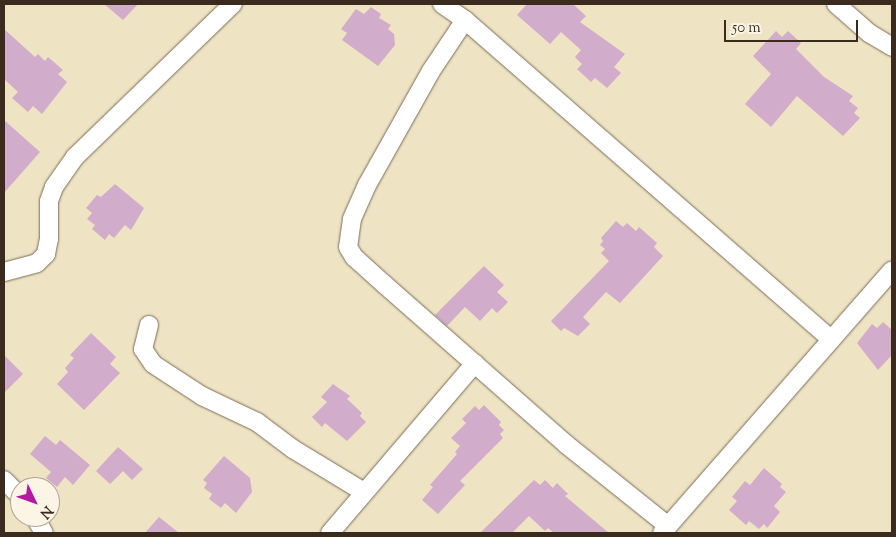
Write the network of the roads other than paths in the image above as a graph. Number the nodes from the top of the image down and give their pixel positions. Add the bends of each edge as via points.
1 (233, 4) edge
2 (442, 4) edge
3 (836, 4) edge
4 (465, 20) junction
5 (892, 47) edge
6 (892, 270) edge
7 (4, 272) edge
8 (149, 325) dead end
9 (831, 338) junction
10 (475, 363) junction
11 (364, 492) junction
12 (665, 530) edge
13 (330, 533) edge

1 - 7 street via 75,156 54,187 49,201 46,254 37,263
2 - 4 street
3 - 5 street via 869,33
4 - 9 street
4 - 10 street via 432,71 368,186 352,219 348,246 354,257
6 - 9 street
8 - 11 street via 143,349 153,364 202,396 257,422 293,449
9 - 12 street
10 - 11 street
10 - 12 street
11 - 13 street

